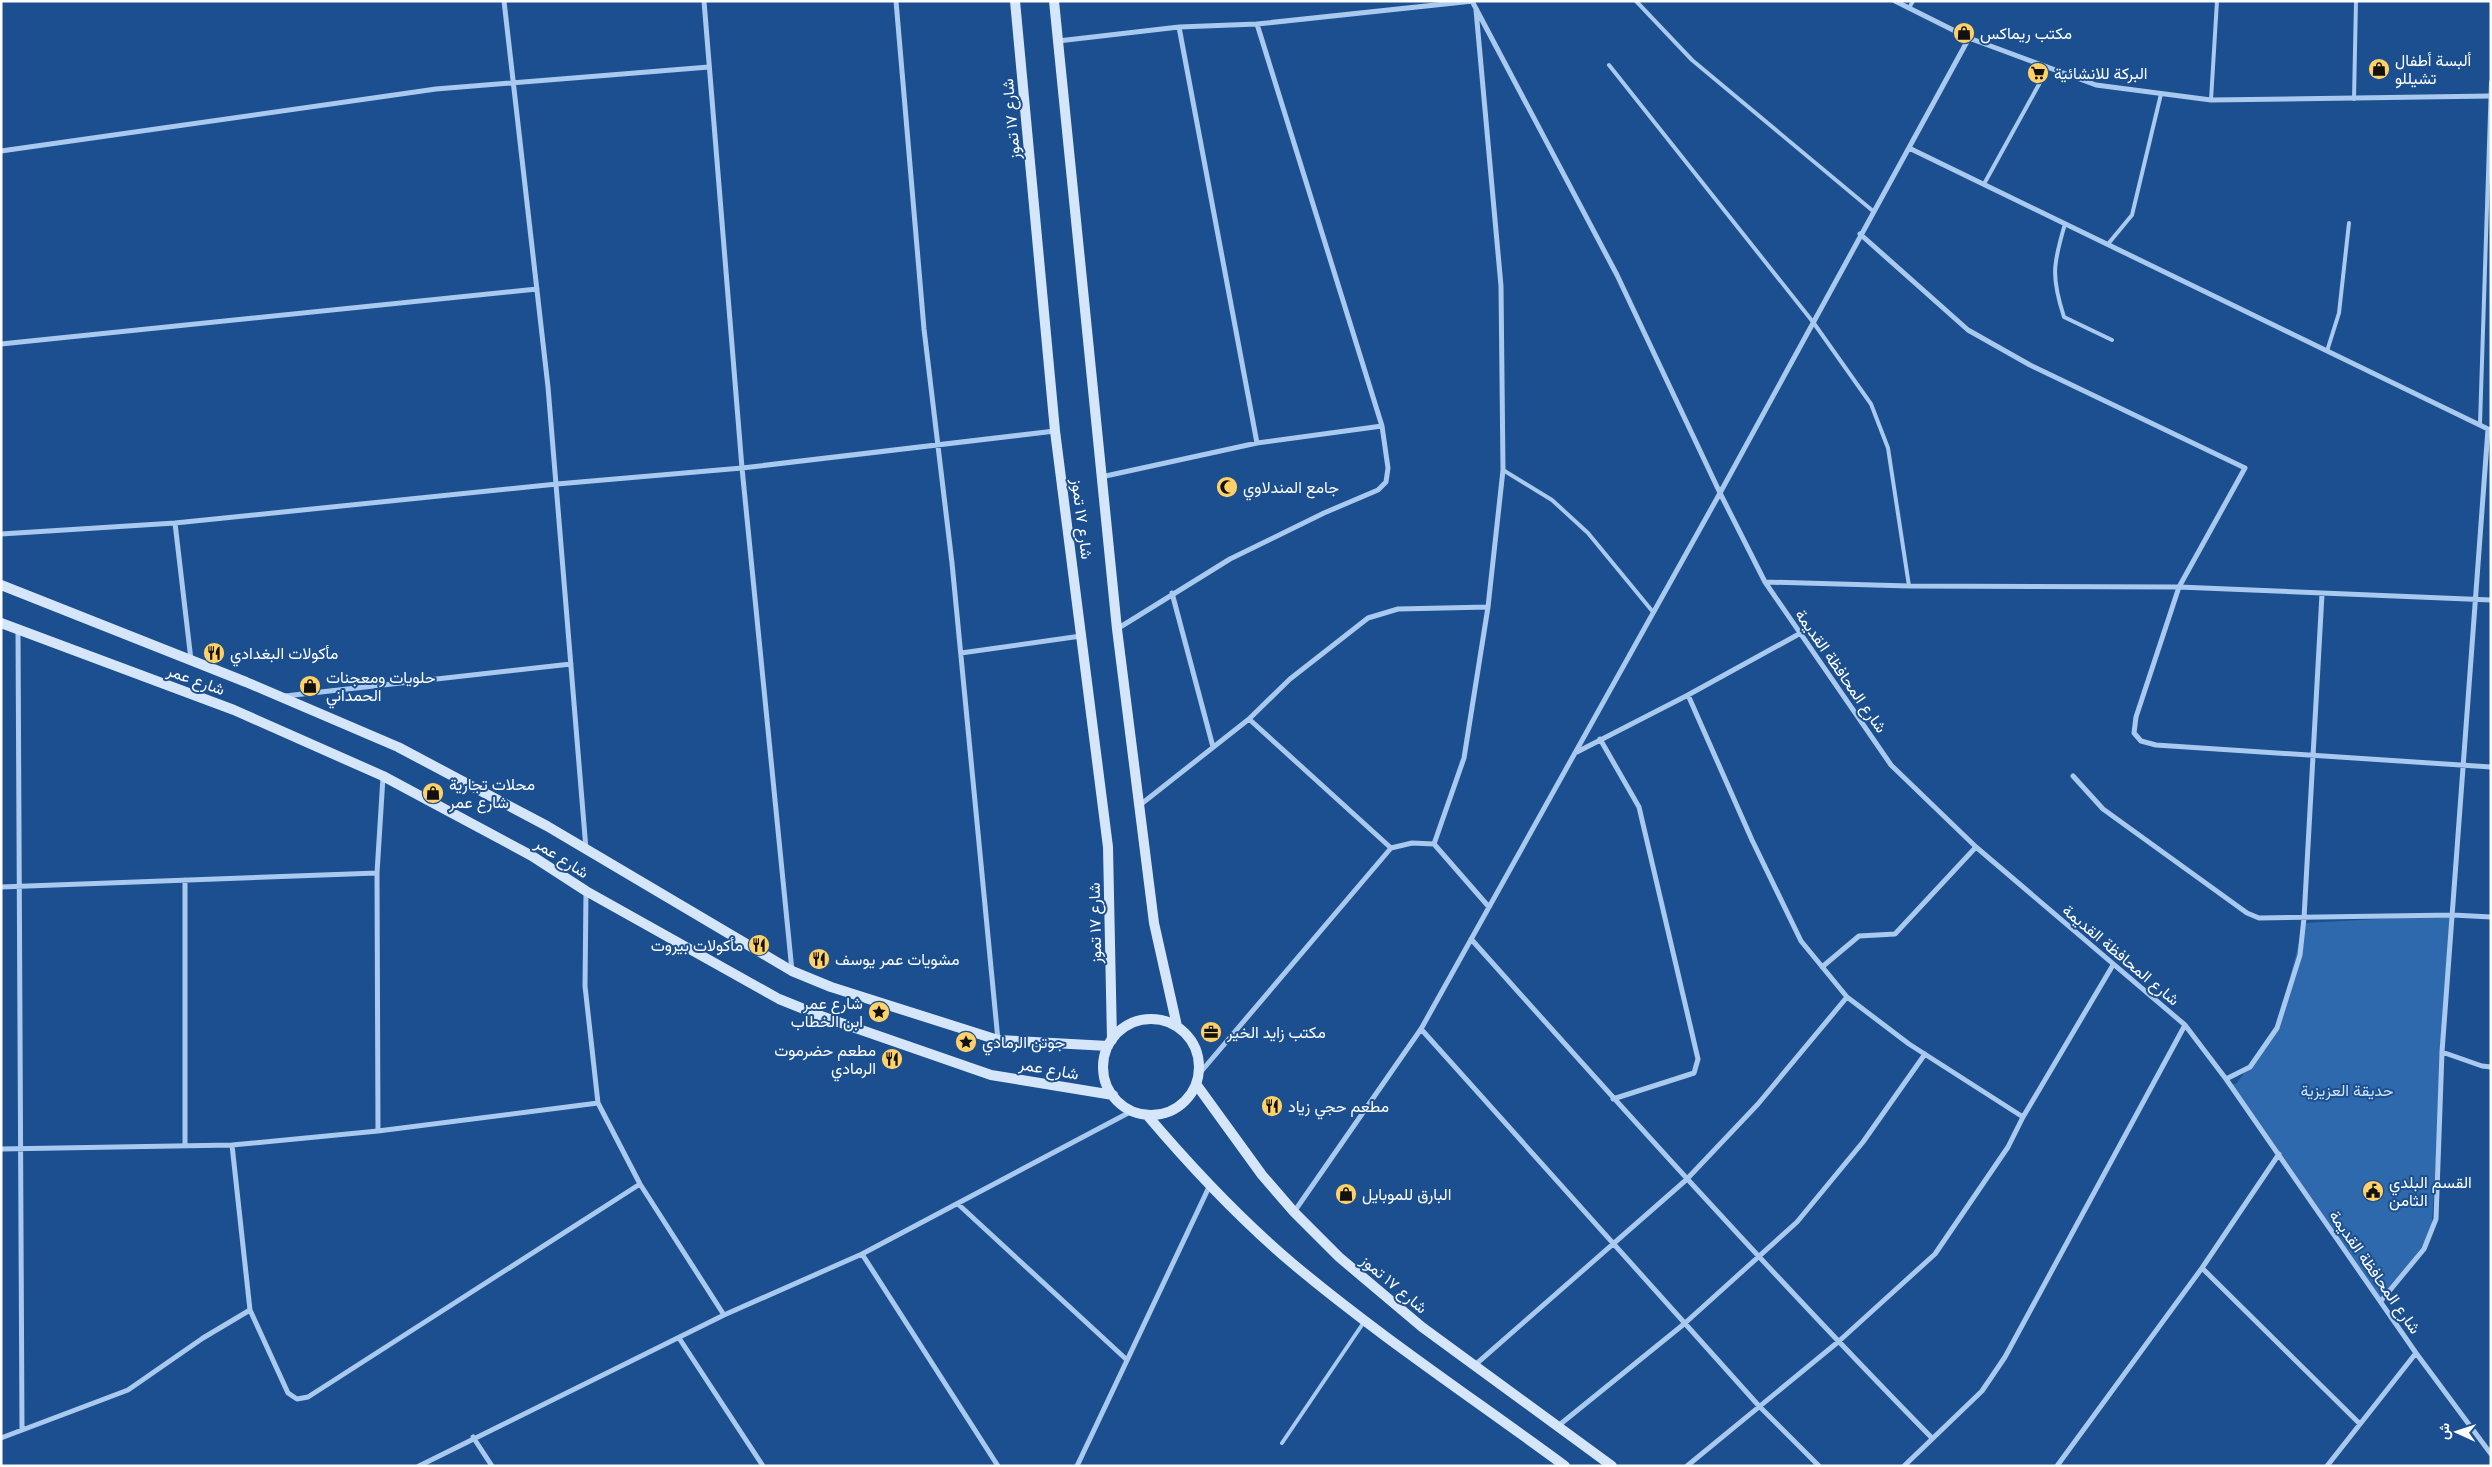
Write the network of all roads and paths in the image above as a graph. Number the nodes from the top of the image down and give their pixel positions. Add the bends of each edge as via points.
1 (504, 1) edge
2 (704, 1) edge
3 (896, 1) edge
4 (1015, 1) edge
5 (1054, 1) edge
6 (1636, 1) edge
7 (1896, 1) edge
8 (1913, 1) edge
9 (2217, 1) edge
10 (2356, 1) edge
11 (1474, 3) edge
12 (1909, 8) junction
13 (1257, 24) junction
14 (1179, 27) junction
15 (1969, 38) junction
16 (1057, 41) junction
17 (1609, 65) dead end
18 (709, 67) junction
19 (2048, 68) junction
20 (514, 82) junction
21 (2491, 82) edge
22 (2161, 94) junction
23 (2490, 96) edge
24 (2354, 99) junction
25 (2210, 100) junction
26 (1909, 148) junction
27 (1, 152) edge
28 (1984, 184) junction
29 (1873, 211) junction
30 (2349, 223) dead end
31 (2065, 224) junction
32 (1860, 234) junction
33 (2108, 244) junction
34 (537, 289) junction
35 (1813, 322) junction
36 (2112, 340) dead end
37 (1, 344) edge
38 (2328, 351) junction
39 (2480, 424) junction
40 (1382, 426) junction
41 (2489, 430) edge
42 (1055, 431) junction
43 (1257, 443) junction
44 (938, 446) junction
45 (742, 468) junction
46 (1503, 470) junction
47 (1101, 477) junction
48 (556, 484) junction
49 (1720, 493) junction
50 (175, 523) junction
51 (1, 534) edge
52 (1765, 582) junction
53 (1, 585) edge
54 (1908, 586) junction
55 (2179, 587) junction
56 (1172, 594) junction
57 (2322, 594) junction
58 (2475, 599) junction
59 (2491, 600) edge
60 (1488, 607) junction
61 (1654, 612) junction
62 (1, 623) edge
63 (1117, 629) junction
64 (18, 630) junction
65 (1799, 634) junction
66 (1082, 636) junction
67 (961, 652) junction
68 (192, 660) junction
69 (571, 664) junction
70 (1688, 695) junction
71 (280, 696) junction
72 (1249, 719) junction
73 (1600, 739) junction
74 (1213, 747) junction
75 (1575, 752) junction
76 (2314, 756) junction
77 (2464, 765) junction
78 (2491, 767) edge
79 (383, 776) junction
80 (2073, 776) dead end
81 (1139, 805) junction
82 (1434, 844) junction
83 (1976, 847) junction
84 (1391, 848) junction
85 (586, 849) junction
86 (377, 873) junction
87 (185, 880) junction
88 (20, 886) junction
89 (1, 887) edge
90 (586, 891) junction
91 (1489, 907) junction
92 (2453, 915) junction
93 (2491, 917) edge
94 (2304, 918) junction
95 (1470, 939) junction
96 (2113, 966) junction
97 (1822, 967) junction
98 (792, 971) junction
99 (1847, 997) junction
100 (2184, 1025) junction
101 (1177, 1026) junction
102 (1421, 1029) junction
103 (998, 1040) junction
104 (1110, 1043) junction
105 (2442, 1052) junction
106 (1926, 1054) junction
107 (2491, 1067) edge
108 (1198, 1079) junction
109 (2226, 1079) junction
110 (1113, 1096) junction
111 (1613, 1099) junction
112 (598, 1103) junction
113 (1132, 1112) junction
114 (1147, 1115) junction
115 (2023, 1117) junction
116 (378, 1131) junction
117 (232, 1145) junction
118 (185, 1146) junction
119 (21, 1148) junction
120 (1, 1149) edge
121 (2279, 1154) junction
122 (1686, 1180) junction
123 (640, 1184) junction
124 (1210, 1185) junction
125 (958, 1204) junction
126 (1294, 1212) junction
127 (1614, 1245) junction
128 (862, 1254) junction
129 (1760, 1258) junction
130 (2202, 1268) junction
131 (2380, 1302) junction
132 (250, 1310) junction
133 (724, 1315) junction
134 (1365, 1320) junction
135 (1684, 1324) junction
136 (679, 1338) junction
137 (1838, 1342) junction
138 (2416, 1353) junction
139 (1127, 1360) junction
140 (1475, 1366) junction
141 (1759, 1406) junction
142 (2360, 1424) junction
143 (1558, 1426) junction
144 (22, 1430) junction
145 (473, 1437) junction
146 (1931, 1437) junction
147 (1, 1438) edge
148 (1282, 1443) dead end
149 (2491, 1454) edge
150 (418, 1466) edge
151 (492, 1466) edge
152 (763, 1466) edge
153 (998, 1466) edge
154 (1077, 1466) edge
155 (1565, 1466) edge
156 (1612, 1466) edge
157 (1687, 1466) edge
158 (1819, 1466) edge
159 (1904, 1466) edge
160 (2057, 1466) edge
161 (2327, 1466) edge

1 - 20 street
2 - 18 street
3 - 44 street via 924,330
4 - 42 main road, شارع ١٧ تموز
5 - 16 main road, شارع ١٧ تموز
6 - 29 lane via 1692,60
7 - 12 street
8 - 12 lane
9 - 25 lane
10 - 24 lane
11 - 13 street
11 - 46 street via 1501,286
11 - 49 street, شارع المحافظة القديمة via 1617,275
12 - 15 street
13 - 14 street
13 - 40 street
14 - 16 street
14 - 43 street
15 - 19 street
15 - 26 street
16 - 47 main road, شارع ١٧ تموز
17 - 35 lane
18 - 20 street
18 - 45 street
19 - 22 street via 2096,85
19 - 28 lane
20 - 27 street via 436,89
20 - 34 street
21 - 23 lane
22 - 25 street
22 - 33 lane via 2132,215
23 - 24 street
23 - 39 lane
24 - 25 street
26 - 28 street
26 - 29 street
28 - 31 street
29 - 32 street
30 - 38 lane via 2339,313
31 - 33 street
31 - 36 lane via 2055,259 2055,290 2064,317
32 - 35 street
32 - 55 street via 1968,330 2030,365 2245,468
33 - 38 street
34 - 37 street
34 - 48 street
35 - 49 street
35 - 54 lane via 1871,404 1882,428 1893,473
38 - 39 street
39 - 41 street
40 - 43 street
40 - 56 street via 1388,468 1386,482 1378,490 1230,559
41 - 58 street
42 - 44 street
42 - 66 main road, شارع ١٧ تموز
43 - 47 street
44 - 45 street
44 - 67 street
45 - 48 street
45 - 98 street
46 - 60 street
46 - 61 lane via 1552,500 1588,533
47 - 63 main road, شارع ١٧ تموز
48 - 50 street
48 - 69 street
49 - 52 street, شارع المحافظة القديمة
49 - 61 street
50 - 51 street
50 - 68 street
52 - 54 street
52 - 65 street, شارع المحافظة القديمة
53 - 68 main road, شارع عمر
54 - 55 street
55 - 57 street
55 - 76 street via 2136,717 2134,732 2141,741 2156,745
56 - 63 street
56 - 74 street
57 - 58 street
57 - 76 street
58 - 59 street
58 - 77 street
60 - 72 street via 1398,609 1368,618 1290,679
60 - 82 street via 1464,758
61 - 75 street
62 - 64 main road, شارع عمر
63 - 81 main road, شارع ١٧ تموز
64 - 79 main road, شارع عمر via 234,710
64 - 88 street
65 - 70 street
65 - 83 street, شارع المحافظة القديمة via 1891,765
66 - 67 street
66 - 104 main road, شارع ١٧ تموز via 1108,847
67 - 103 street
68 - 71 main road, شارع عمر
69 - 71 street
69 - 85 street
70 - 73 street
70 - 97 street via 1801,941
71 - 85 main road, شارع عمر via 398,747
72 - 74 street
72 - 84 street
73 - 75 street
73 - 111 street via 1639,807 1698,1059 1694,1073
74 - 81 street
75 - 91 street
76 - 77 street
76 - 94 street
77 - 78 street
77 - 92 street
79 - 86 street
79 - 90 main road, شارع عمر via 532,856
80 - 94 street via 2103,808 2247,914 2273,920
81 - 101 main road, شارع ١٧ تموز via 1154,923
82 - 84 street via 1412,843
82 - 91 street
83 - 96 street, شارع المحافظة القديمة
83 - 97 street via 1895,934 1860,936
84 - 108 street
85 - 98 main road, شارع عمر
86 - 87 street
86 - 116 street
87 - 88 street
87 - 118 street
88 - 89 street
88 - 119 street
90 - 110 main road, شارع عمر via 779,999 821,1016 991,1075
90 - 112 street via 585,986
91 - 95 street
92 - 93 street
92 - 94 street
92 - 105 street
94 - 109 street via 2300,956 2277,1028 2250,1067
95 - 102 street
95 - 111 street
96 - 100 street, شارع المحافظة القديمة
96 - 115 street
97 - 99 street
98 - 103 main road, شارع عمر via 831,987
99 - 106 street
99 - 122 street via 1758,1104
100 - 109 street, شارع المحافظة القديمة
100 - 146 street via 2005,1357 1982,1391
101 - 104 main road via 1163,1020 1134,1022 1122,1029
101 - 108 main road via 1195,1047 1199,1060
102 - 126 street
102 - 127 street
103 - 104 main road, شارع عمر
104 - 110 main road via 1104,1063 1105,1080
105 - 107 street
105 - 131 street via 2436,1219 2424,1249
106 - 115 street
106 - 129 street via 1863,1142 1797,1222
108 - 114 main road via 1182,1104 1159,1115
108 - 126 main road, شارع ١٧ تموز via 1239,1145
109 - 121 street, شارع المحافظة القديمة
110 - 113 main road
111 - 122 street
112 - 116 street
112 - 123 street
113 - 114 main road
113 - 125 street
114 - 124 main road
115 - 137 street via 2008,1147 1935,1254
116 - 117 street
117 - 118 street
117 - 132 street
118 - 119 street
119 - 120 street
119 - 144 street
121 - 130 street
121 - 131 street, شارع المحافظة القديمة
122 - 127 street
122 - 129 street
123 - 132 street via 308,1397 297,1399 288,1392
123 - 133 street
124 - 134 main road via 1291,1262
124 - 139 street
125 - 128 street
125 - 139 street
126 - 140 main road, شارع ١٧ تموز via 1380,1293
127 - 135 street
127 - 140 street
128 - 133 street
128 - 153 street
129 - 135 street
129 - 137 street
130 - 142 street
130 - 160 street
131 - 138 street, شارع المحافظة القديمة
132 - 144 street via 128,1390
133 - 136 street
134 - 148 lane
134 - 155 main road
135 - 141 street
135 - 143 street
136 - 145 street
136 - 152 street
137 - 141 street
137 - 146 street
138 - 142 street
138 - 149 street, شارع المحافظة القديمة
139 - 154 street
140 - 143 main road, شارع ١٧ تموز
141 - 157 street
141 - 158 street
142 - 161 street
143 - 156 main road, شارع ١٧ تموز
144 - 147 street
145 - 150 street
145 - 151 street
146 - 159 street

